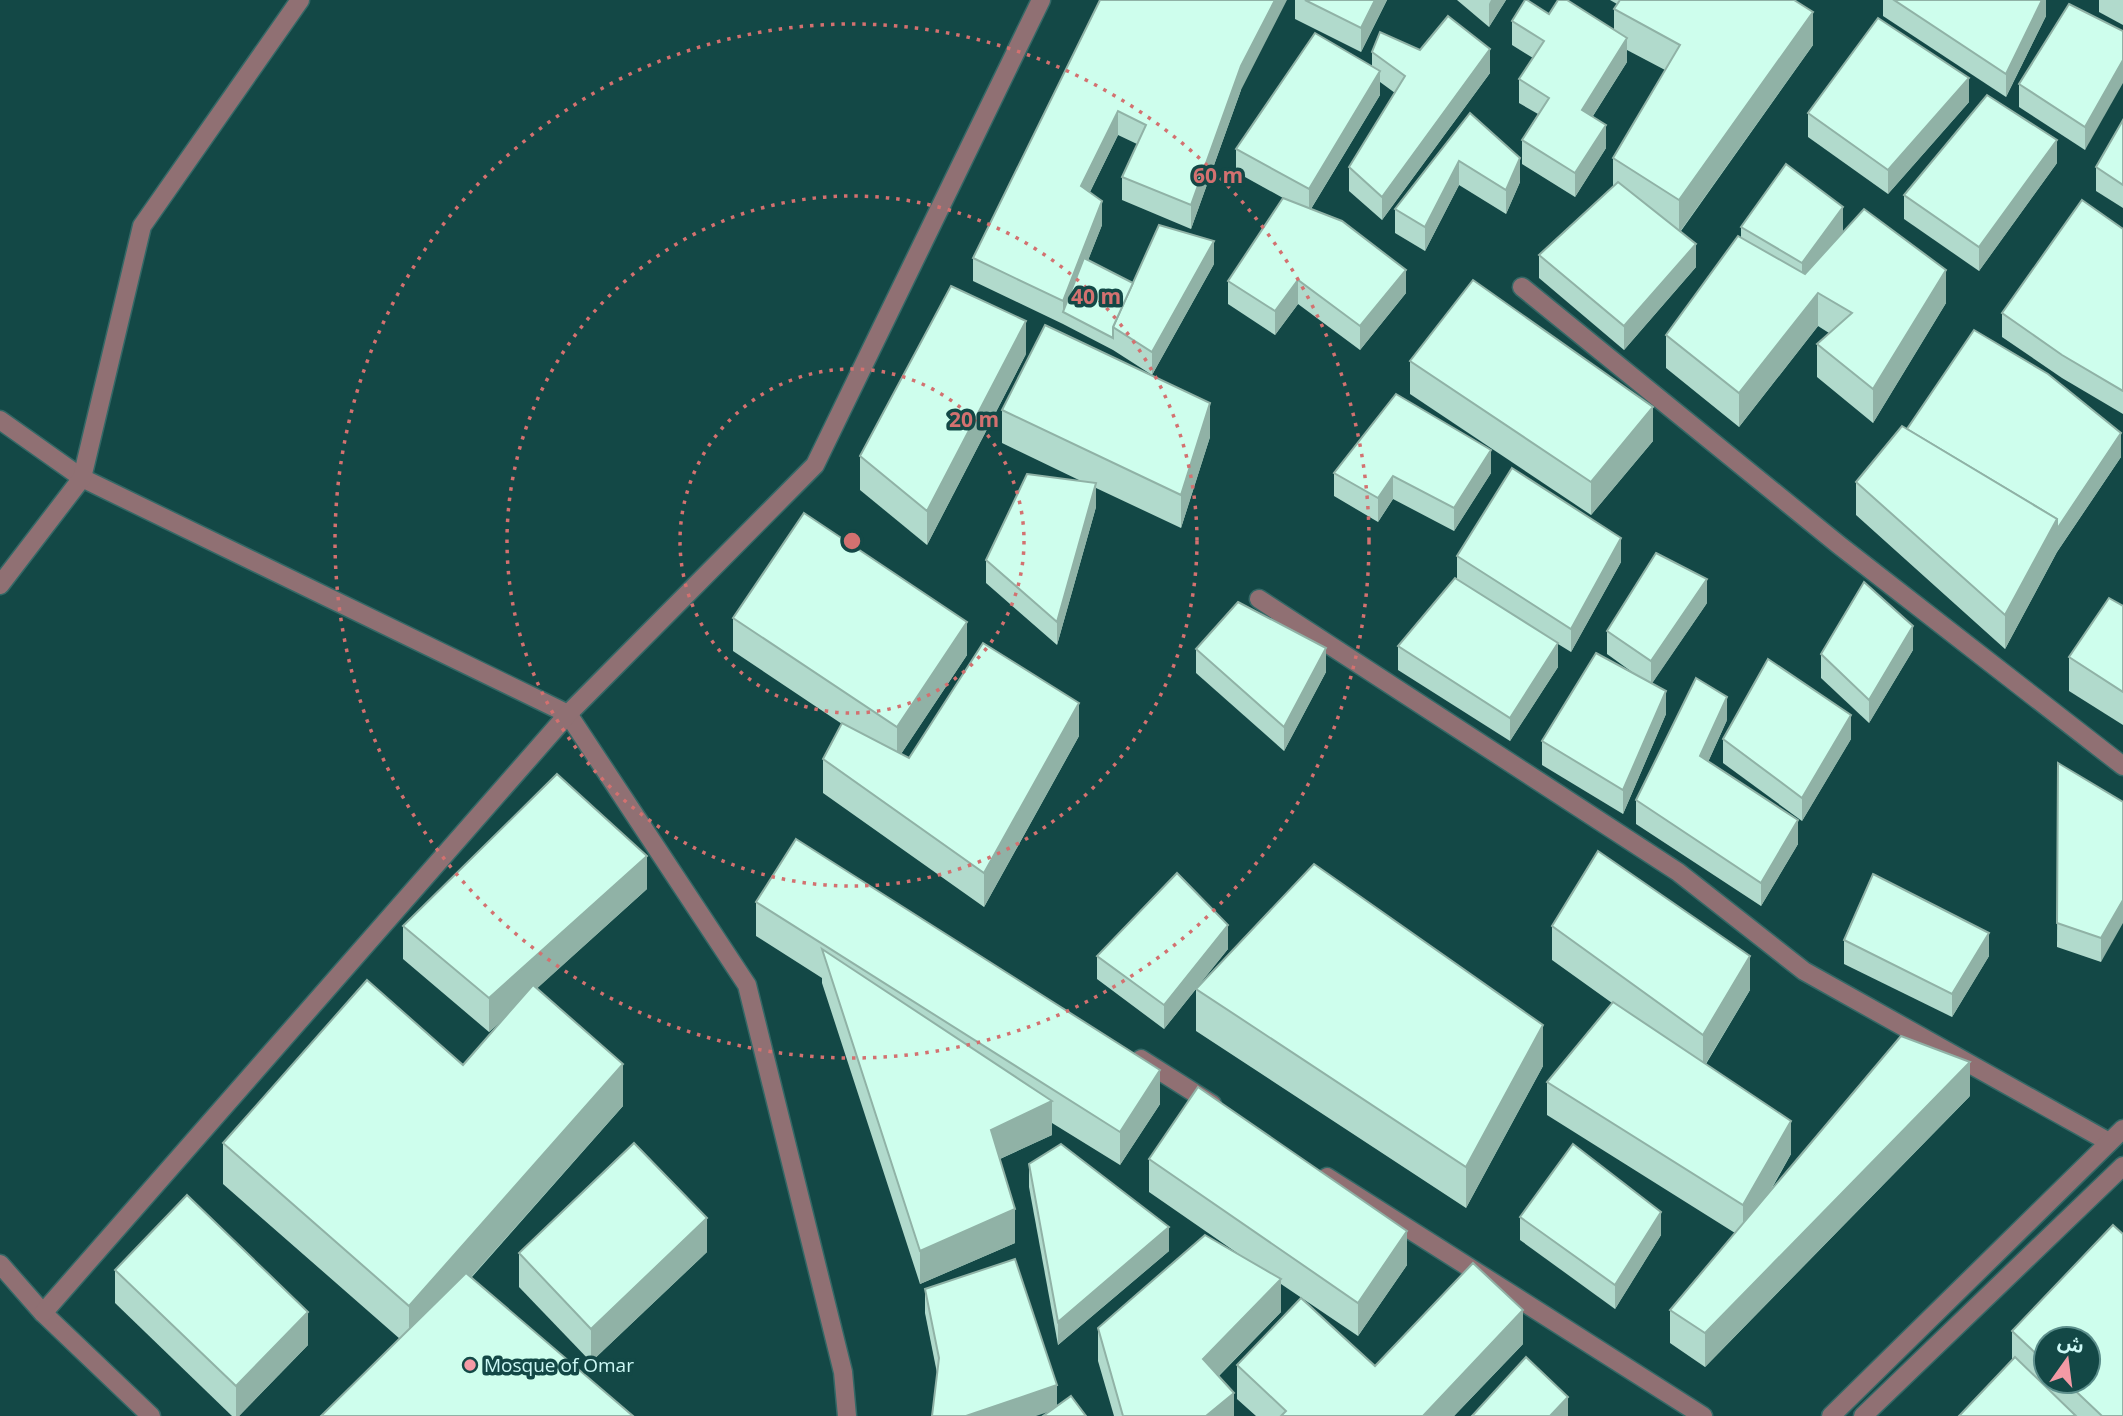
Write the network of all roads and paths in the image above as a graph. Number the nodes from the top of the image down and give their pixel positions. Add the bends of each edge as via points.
1 (300, 0) edge
2 (1041, 0) edge
3 (1522, 287) dead end
4 (0, 420) edge
5 (82, 478) junction
6 (0, 585) edge
7 (1259, 599) dead end
8 (568, 713) junction
9 (2123, 766) edge
10 (1121, 1047) edge
11 (1226, 1113) edge
12 (2123, 1129) edge
13 (2109, 1142) junction
14 (1307, 1165) edge
15 (2119, 1177) edge
16 (0, 1264) edge
17 (43, 1313) junction
18 (151, 1416) edge
19 (848, 1416) edge
20 (1703, 1416) edge
21 (1831, 1416) edge
22 (1864, 1416) edge

1 - 5 street via 142,226
2 - 8 street via 815,465
3 - 9 street via 1839,545
4 - 5 street
5 - 6 street
5 - 8 street
7 - 13 street via 1678,872 1804,971
8 - 17 street
8 - 19 street via 747,985 843,1372
10 - 11 street
12 - 13 street
13 - 21 street
14 - 20 street
15 - 22 street
16 - 17 street
17 - 18 street

